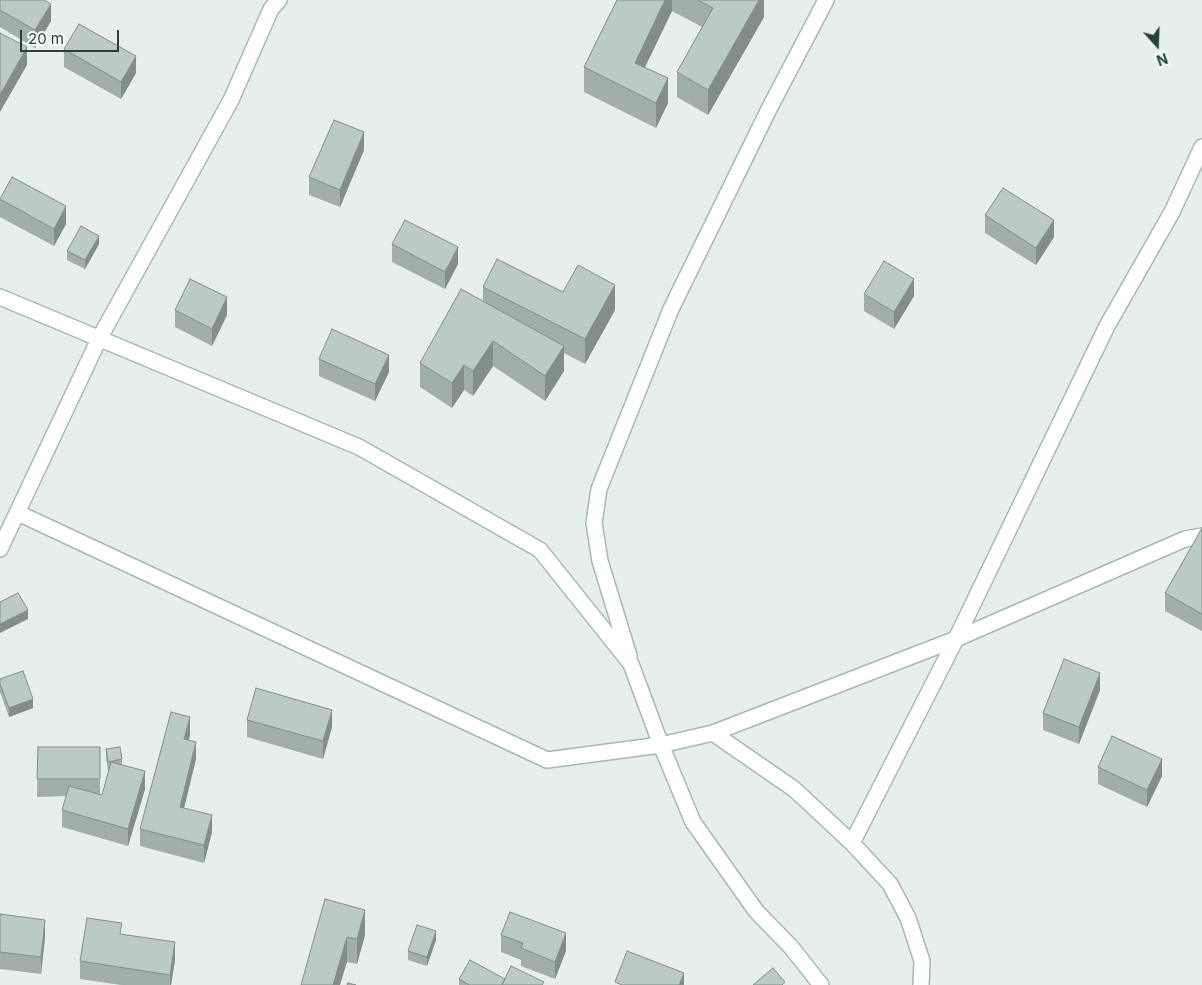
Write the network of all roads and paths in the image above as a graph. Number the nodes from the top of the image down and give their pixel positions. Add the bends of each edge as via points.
1 (279, 0) edge
2 (826, 0) edge
3 (1202, 147) edge
4 (0, 297) edge
5 (99, 339) junction
6 (18, 513) junction
7 (1202, 536) edge
8 (0, 549) edge
9 (956, 639) junction
10 (631, 664) junction
11 (712, 733) junction
12 (661, 745) junction
13 (852, 843) junction
14 (924, 984) edge
15 (821, 985) edge

1 - 5 street via 271,9 231,100
2 - 10 street via 768,109 671,309 599,489 594,523 600,562
3 - 9 street via 1172,212 1107,326
4 - 5 street
5 - 6 street
5 - 10 street via 360,447 540,550
6 - 8 street
6 - 12 street via 547,760
7 - 9 street via 1185,538
9 - 11 street
9 - 13 street
10 - 12 street
11 - 12 street
11 - 13 street via 794,789
12 - 15 street via 692,822 756,911 791,947
13 - 14 street via 890,884 908,918 922,961

